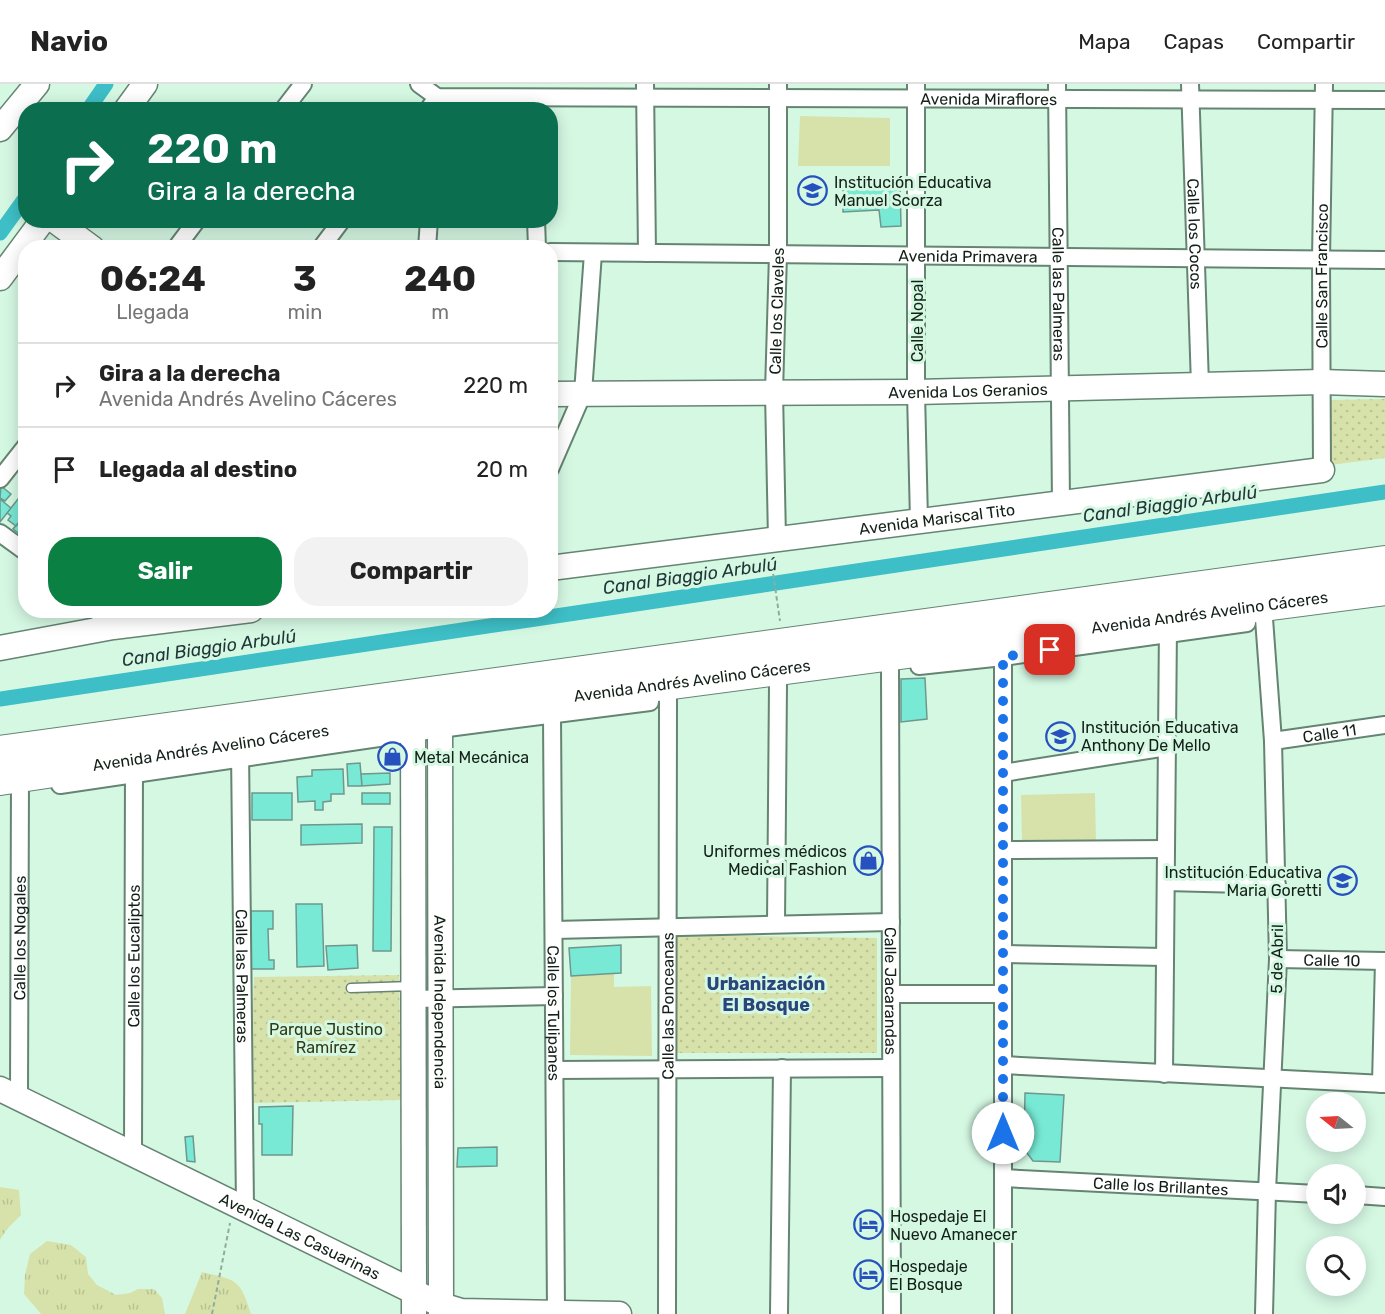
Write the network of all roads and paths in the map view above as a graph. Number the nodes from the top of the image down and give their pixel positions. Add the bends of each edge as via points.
1 (37, 84) edge
2 (144, 84) edge
3 (303, 84) edge
4 (418, 84) edge
5 (581, 84) edge
6 (645, 91) edge
7 (778, 91) edge
8 (916, 91) edge
9 (1057, 91) edge
10 (1190, 92) edge
11 (1324, 92) edge
12 (597, 98) junction
13 (1385, 100) edge
14 (22, 102) edge
15 (132, 102) edge
16 (289, 102) edge
17 (432, 102) edge
18 (556, 102) edge
19 (18, 107) edge
20 (0, 129) edge
21 (65, 228) edge
22 (81, 240) edge
23 (558, 252) edge
24 (593, 253) junction
25 (647, 253) junction
26 (18, 254) edge
27 (778, 255) junction
28 (917, 256) junction
29 (1059, 257) junction
30 (1196, 258) junction
31 (1321, 259) junction
32 (1385, 260) edge
33 (0, 278) edge
34 (1321, 382) junction
35 (1385, 384) edge
36 (1200, 385) junction
37 (1060, 388) junction
38 (774, 392) junction
39 (916, 392) junction
40 (583, 393) junction
41 (558, 394) edge
42 (558, 451) edge
43 (18, 456) edge
44 (1322, 470) joint
45 (0, 480) edge
46 (1061, 503) junction
47 (919, 521) junction
48 (0, 533) edge
49 (18, 546) edge
50 (774, 551) junction
51 (1385, 562) edge
52 (558, 567) edge
53 (1385, 589) edge
54 (777, 604) dead end
55 (1385, 604) edge
56 (1264, 613) junction
57 (103, 618) edge
58 (144, 618) edge
59 (1168, 626) junction
60 (113, 627) junction
61 (1002, 637) junction
62 (0, 648) edge
63 (890, 669) junction
64 (778, 684) junction
65 (668, 699) junction
66 (427, 714) junction
67 (552, 715) junction
68 (1385, 725) edge
69 (1274, 741) junction
70 (1167, 747) junction
71 (0, 752) edge
72 (240, 752) junction
73 (134, 768) junction
74 (1002, 773) junction
75 (10, 785) edge
76 (1166, 849) junction
77 (1003, 850) junction
78 (1166, 882) junction
79 (1276, 885) junction
80 (891, 922) junction
81 (776, 924) junction
82 (668, 927) junction
83 (554, 930) junction
84 (1003, 954) junction
85 (1165, 957) junction
86 (1278, 959) junction
87 (1385, 961) edge
88 (351, 988) dead end
89 (412, 993) junction
90 (891, 994) junction
91 (1003, 994) junction
92 (554, 996) junction
93 (441, 998) junction
94 (1003, 1065) junction
95 (783, 1068) junction
96 (891, 1068) junction
97 (668, 1069) junction
98 (555, 1070) junction
99 (1164, 1074) junction
100 (1272, 1079) junction
101 (1383, 1084) edge
102 (10, 1094) edge
103 (134, 1154) junction
104 (1003, 1178) junction
105 (1267, 1191) junction
106 (1306, 1193) edge
107 (1366, 1196) edge
108 (1385, 1197) edge
109 (240, 1206) junction
110 (414, 1303) edge
111 (441, 1310) edge
112 (556, 1313) edge
113 (212, 1314) edge
114 (619, 1314) edge
115 (668, 1314) edge
116 (779, 1314) edge
117 (892, 1314) edge
118 (1003, 1314) edge
119 (1264, 1314) edge

1 - 14 street
2 - 15 street
3 - 16 street
4 - 17 street, Avenida Miraflores
5 - 12 street
6 - 7 street, Avenida Miraflores
6 - 12 street, Avenida Miraflores
6 - 25 street
7 - 8 street, Avenida Miraflores
7 - 27 street, Calle los Claveles
8 - 9 street, Avenida Miraflores
8 - 28 street, Calle Nopal
9 - 10 street, Avenida Miraflores
9 - 29 street, Calle las Palmeras
10 - 11 street, Avenida Miraflores
10 - 30 street, Calle los Cocos
11 - 13 street, Avenida Miraflores
11 - 31 street, Calle San Francisco
12 - 18 street, Avenida Miraflores
19 - 20 street
21 - 22 street
23 - 24 street, Avenida Primavera
24 - 25 street, Avenida Primavera
24 - 40 street
25 - 27 street, Avenida Primavera
26 - 33 street
27 - 28 street, Avenida Primavera
27 - 38 street, Calle los Claveles
28 - 29 street, Avenida Primavera
28 - 39 street, Calle Nopal
29 - 30 street, Avenida Primavera
29 - 37 street, Calle las Palmeras
30 - 31 street, Avenida Primavera
30 - 36 street, Calle los Cocos
31 - 32 street, Avenida Primavera
31 - 34 street, Calle San Francisco
34 - 35 street, Avenida Los Geranios
34 - 36 street, Avenida Los Geranios
34 - 44 street, Calle San Francisco
36 - 37 street, Avenida Los Geranios
37 - 39 street, Avenida Los Geranios
37 - 46 street, Calle las Palmeras
38 - 39 street, Avenida Los Geranios
38 - 40 street, Avenida Los Geranios
38 - 50 street, Calle los Claveles
39 - 47 street, Calle Nopal
40 - 41 street, Avenida Los Geranios
40 - 42 street
43 - 45 street
44 - 46 street, Avenida Mariscal Tito
46 - 47 street, Avenida Mariscal Tito
47 - 50 street, Avenida Mariscal Tito
48 - 49 street
50 - 52 street, Avenida Mariscal Tito
50 - 54 path
51 - 61 highway, Avenida Andrés Avelino Cáceres
53 - 56 highway, Avenida Andrés Avelino Cáceres
55 - 56 street, Avenida Andrés Avelino Cáceres
56 - 59 highway, Avenida Andrés Avelino Cáceres
56 - 69 street, 5 de Abril
57 - 60 street
58 - 60 street
59 - 61 highway, Avenida Andrés Avelino Cáceres
59 - 70 street
60 - 62 street
61 - 63 street, Avenida Andrés Avelino Cáceres
61 - 66 highway, Avenida Andrés Avelino Cáceres
61 - 74 street
63 - 64 street, Avenida Andrés Avelino Cáceres
63 - 80 street, Calle Jacarandas
64 - 65 street, Avenida Andrés Avelino Cáceres
64 - 81 street
65 - 67 street, Avenida Andrés Avelino Cáceres
65 - 82 street, Calle las Ponceanas
66 - 67 street, Avenida Andrés Avelino Cáceres
66 - 71 highway, Avenida Andrés Avelino Cáceres
66 - 72 highway, Avenida Andrés Avelino Cáceres
66 - 89 street, Avenida Independencia
66 - 93 street, Avenida Independencia
67 - 83 street, Calle los Tulipanes
68 - 69 street, Calle 11
69 - 79 street, 5 de Abril
70 - 74 street
70 - 76 street
72 - 73 highway, Avenida Andrés Avelino Cáceres
72 - 109 street, Calle las Palmeras
73 - 75 highway, Avenida Andrés Avelino Cáceres
73 - 103 street, Calle los Eucaliptos
74 - 77 street
75 - 102 street, Calle los Nogales
76 - 77 street
76 - 78 street
77 - 84 street
78 - 79 street
78 - 85 street
79 - 86 street, 5 de Abril
80 - 81 street
80 - 90 street, Calle Jacarandas
81 - 82 street
82 - 83 street
82 - 97 street, Calle las Ponceanas
83 - 92 street, Calle los Tulipanes
84 - 85 street
84 - 91 street
85 - 99 street
86 - 87 street, Calle 10
86 - 100 street, 5 de Abril
87 - 101 street
88 - 89 lane
89 - 93 street
89 - 110 street, Avenida Independencia
90 - 91 street
90 - 96 street, Calle Jacarandas
91 - 94 street
92 - 93 street
92 - 98 street, Calle los Tulipanes
93 - 111 street, Avenida Independencia
94 - 99 street
94 - 104 street
95 - 96 street
95 - 97 street
95 - 116 street
96 - 117 street, Calle Jacarandas
97 - 98 street
97 - 115 street, Calle las Ponceanas
98 - 112 street, Calle los Tulipanes
99 - 100 street
100 - 101 street
100 - 105 street, 5 de Abril
102 - 103 street, Avenida Las Casuarinas
103 - 109 street, Avenida Las Casuarinas
104 - 105 street, Calle los Brillantes
104 - 118 street
105 - 106 street, Calle los Brillantes
105 - 119 street, 5 de Abril
107 - 108 street
109 - 110 street, Avenida Las Casuarinas
109 - 113 path
110 - 111 street, Avenida Las Casuarinas
111 - 112 street, Avenida Las Casuarinas
112 - 114 street, Avenida Las Casuarinas

